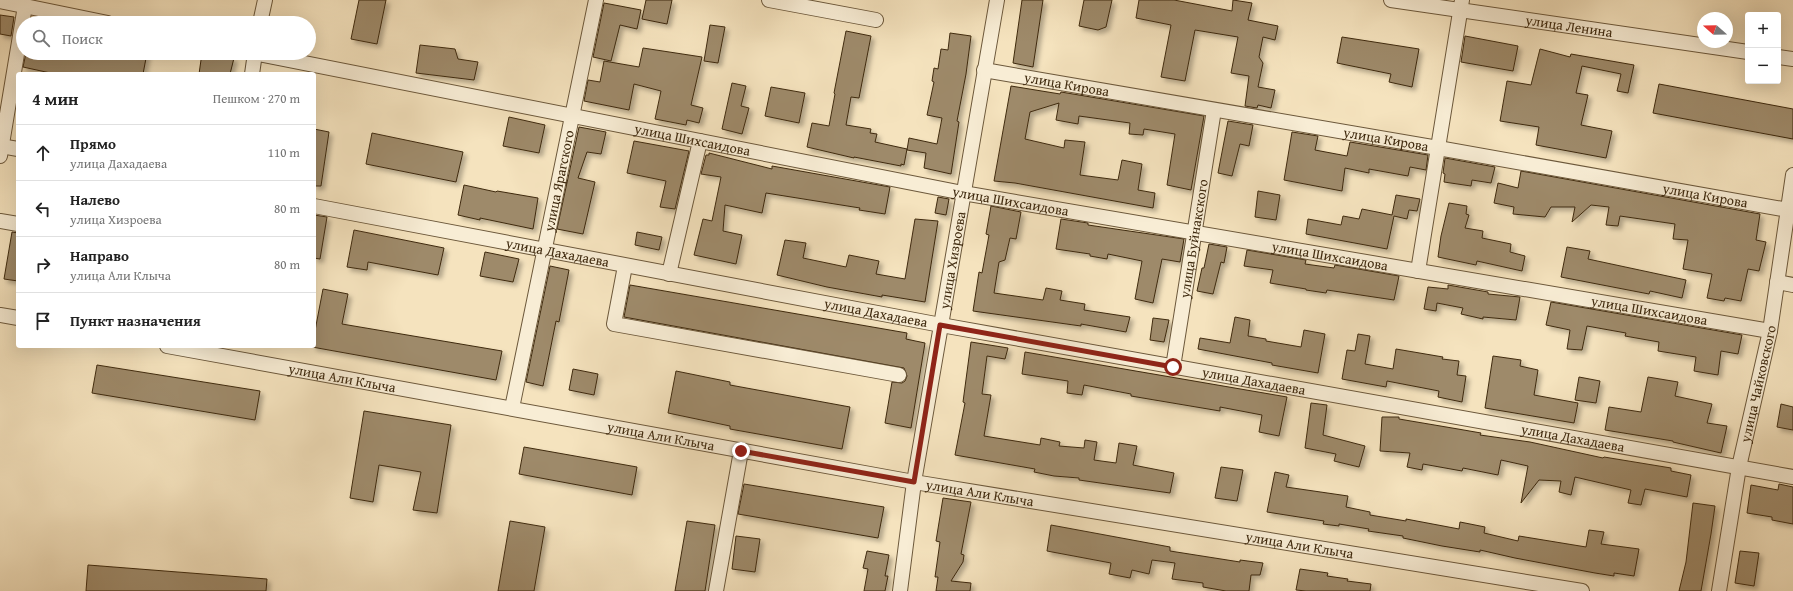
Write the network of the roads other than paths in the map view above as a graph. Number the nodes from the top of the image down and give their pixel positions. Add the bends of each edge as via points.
1 (264, 0) edge
2 (596, 0) edge
3 (769, 0) edge
4 (997, 0) edge
5 (1391, 0) edge
6 (0, 1) edge
7 (1461, 5) edge
8 (25, 6) junction
9 (23, 16) edge
10 (74, 16) edge
11 (261, 16) edge
12 (876, 20) dead end
13 (1745, 52) edge
14 (16, 57) edge
15 (1781, 57) edge
16 (1793, 59) edge
17 (254, 60) edge
18 (290, 60) edge
19 (984, 70) junction
20 (252, 72) edge
21 (1214, 110) junction
22 (572, 116) junction
23 (700, 141) junction
24 (1438, 148) junction
25 (0, 149) edge
26 (16, 149) edge
27 (1793, 175) edge
28 (963, 193) junction
29 (316, 206) edge
30 (1788, 210) junction
31 (0, 221) edge
32 (16, 224) edge
33 (1195, 232) junction
34 (544, 250) junction
35 (625, 266) junction
36 (1418, 271) junction
37 (669, 274) junction
38 (1777, 282) junction
39 (1793, 285) edge
40 (0, 315) edge
41 (16, 318) edge
42 (940, 325) junction
43 (1770, 331) junction
44 (192, 348) edge
45 (205, 349) edge
46 (1173, 367) junction
47 (898, 375) dead end
48 (512, 408) junction
49 (741, 451) junction
50 (1739, 468) junction
51 (1793, 477) edge
52 (914, 482) junction
53 (716, 591) edge
54 (900, 591) edge
55 (1582, 591) edge
56 (1719, 591) edge

1 - 11 street
2 - 22 street, улица Ярагского
3 - 12 street
4 - 19 street, улица Хизроева
5 - 7 street, улица Ленина
6 - 8 street
7 - 13 street, улица Ленина
7 - 24 street
8 - 9 street
8 - 10 street
14 - 25 street
15 - 16 street
17 - 20 street
18 - 22 street, улица Шихсаидова
19 - 21 street, улица Кирова
19 - 28 street, улица Хизроева
21 - 24 street, улица Кирова
21 - 33 street, улица Буйнакского
22 - 23 street, улица Шихсаидова
22 - 34 street, улица Ярагского
23 - 28 street, улица Шихсаидова
23 - 37 street
24 - 30 street, улица Кирова
24 - 36 street
25 - 26 street
27 - 30 street, улица Чайковского
28 - 33 street, улица Шихсаидова
28 - 42 street, улица Хизроева
29 - 34 street, улица Дахадаева
30 - 38 street, улица Чайковского
31 - 32 street
33 - 36 street, улица Шихсаидова
33 - 46 street, улица Буйнакского
34 - 35 street, улица Дахадаева
34 - 48 street, улица Ярагского
35 - 37 street, улица Дахадаева
35 - 47 street via 614,324
36 - 43 street, улица Шихсаидова
37 - 42 street, улица Дахадаева
38 - 39 street
38 - 43 street, улица Чайковского
40 - 41 street
42 - 46 street, улица Дахадаева
42 - 52 street, улица Хизроева
43 - 50 street, улица Чайковского
44 - 45 street, улица Али Клыча
45 - 48 street, улица Али Клыча
46 - 50 street, улица Дахадаева
48 - 49 street, улица Али Клыча
49 - 52 street, улица Али Клыча
49 - 53 street
50 - 51 street, улица Дахадаева
50 - 56 street, улица Чайковского
52 - 54 street, улица Хизроева
52 - 55 street, улица Али Клыча

